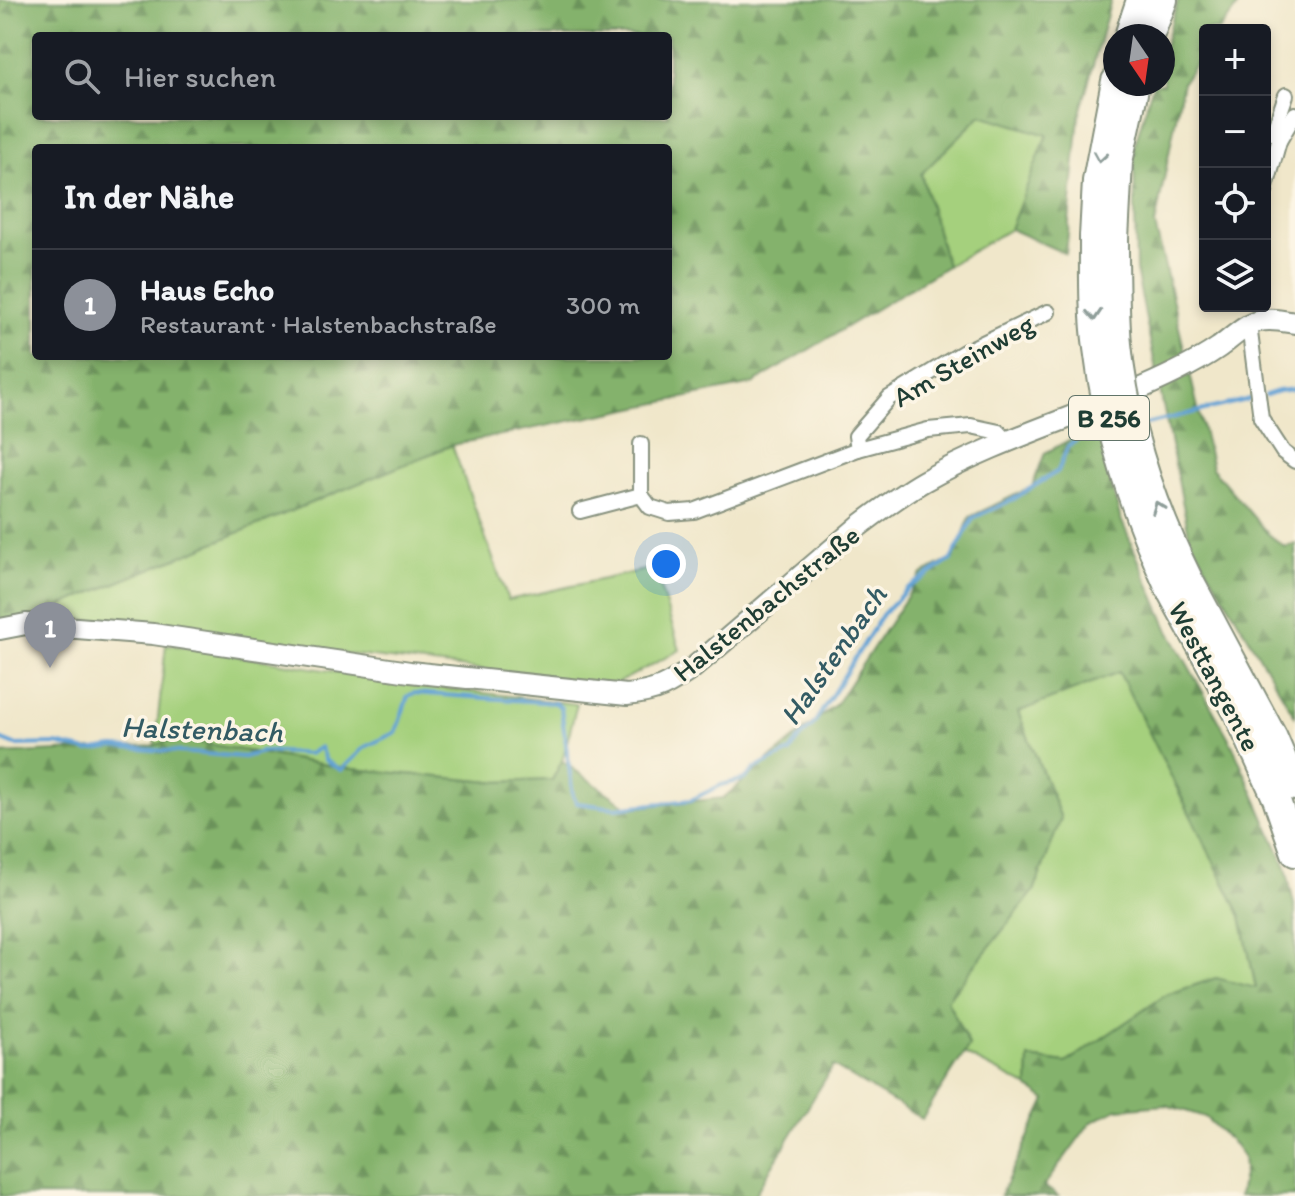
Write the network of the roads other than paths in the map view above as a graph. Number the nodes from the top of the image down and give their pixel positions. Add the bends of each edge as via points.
1 (1140, 0) edge
2 (1164, 0) edge
3 (1132, 24) edge
4 (1155, 24) edge
5 (1286, 95) dead end
6 (1112, 96) edge
7 (1133, 96) edge
8 (1295, 114) edge
9 (1279, 141) junction
10 (1271, 170) edge
11 (1104, 238) junction
12 (1048, 312) dead end
13 (1255, 317) edge
14 (1295, 323) edge
15 (1008, 442) junction
16 (641, 444) dead end
17 (858, 449) junction
18 (1295, 461) edge
19 (641, 495) junction
20 (580, 511) dead end
21 (1179, 584) junction
22 (0, 629) edge
23 (1295, 787) edge
24 (1295, 853) edge

1 - 3 highway
2 - 4 highway
5 - 9 street via 1274,130
6 -> 11 highway, B 256 via 1096,181
7 - 11 highway, B 256
8 - 9 street
9 - 10 street
11 - 21 highway, B 256, bridge via 1093,292 1096,347 1117,455 1134,506
12 - 17 street, Am Steinweg via 964,352 889,398 856,436
13 - 14 street
13 - 15 street, Halstenbachstraße via 1177,372
13 - 18 street via 1261,418
15 - 17 street, Am Steinweg via 999,432 971,426 928,430
15 - 22 street, Halstenbachstraße via 954,465 888,504 693,668 651,692 627,695 410,672 153,634 26,624
16 - 19 street
17 - 19 street, Am Steinweg via 694,511 669,513 650,507
19 - 20 street
21 - 23 highway, Westtangente / B 256 via 1274,738
21 - 24 highway, Westtangente / B 256 via 1276,798

